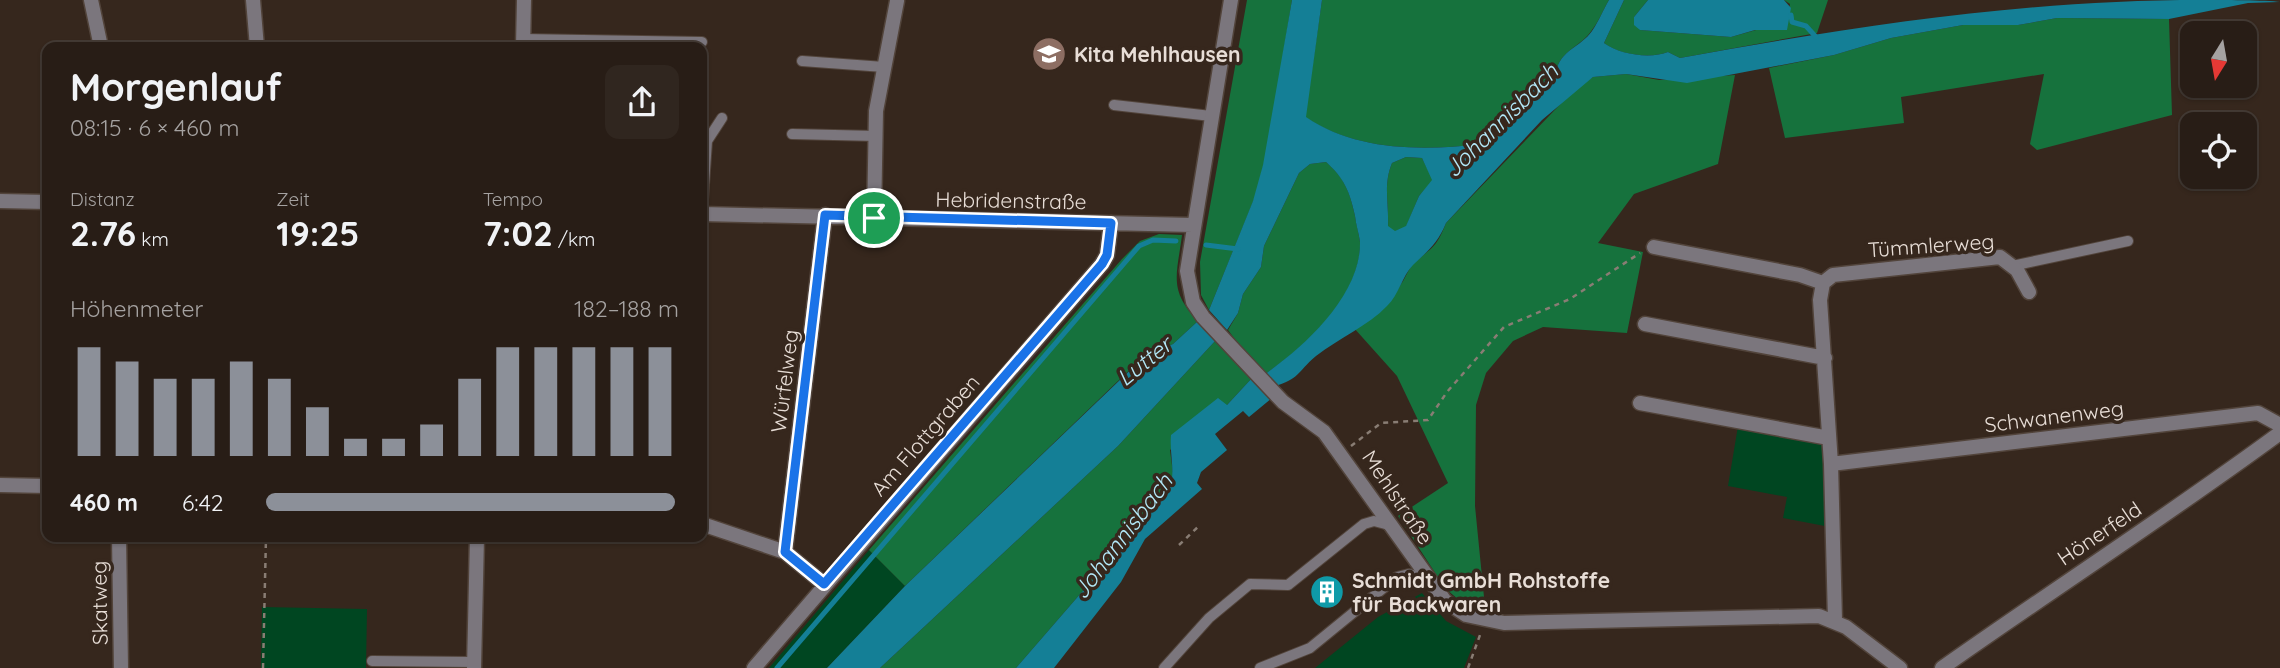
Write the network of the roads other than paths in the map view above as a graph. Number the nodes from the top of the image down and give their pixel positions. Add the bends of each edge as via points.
1 (91, 0) edge
2 (253, 0) edge
3 (524, 0) edge
4 (1231, 0) edge
5 (897, 1) edge
6 (100, 42) edge
7 (257, 42) edge
8 (523, 42) edge
9 (802, 61) dead end
10 (884, 67) junction
11 (1114, 105) dead end
12 (1211, 117) junction
13 (722, 118) dead end
14 (792, 134) dead end
15 (876, 136) junction
16 (707, 153) edge
17 (0, 201) edge
18 (42, 202) edge
19 (707, 214) edge
20 (825, 215) junction
21 (874, 218) junction
22 (1111, 223) junction
23 (1193, 225) junction
24 (2129, 242) dead end
25 (1654, 247) road end
26 (2012, 266) junction
27 (1822, 284) junction
28 (2029, 292) dead end
29 (1645, 324) dead end
30 (1825, 358) junction
31 (1640, 403) dead end
32 (2280, 425) edge
33 (2280, 432) edge
34 (1829, 438) junction
35 (1831, 464) junction
36 (0, 485) edge
37 (42, 486) edge
38 (707, 526) edge
39 (1393, 527) junction
40 (120, 542) edge
41 (477, 542) edge
42 (785, 552) junction
43 (1430, 581) junction
44 (824, 584) junction
45 (1835, 620) junction
46 (372, 661) dead end
47 (474, 665) edge
48 (121, 668) edge
49 (754, 668) edge
50 (1164, 668) edge
51 (1260, 668) edge
52 (1900, 668) edge
53 (1942, 668) edge

1 - 6 street
2 - 7 street
3 - 8 street
4 - 12 street, Mehlstraße
5 - 10 street
9 - 10 lane
10 - 15 street
11 - 12 lane
12 - 23 street, Mehlstraße
13 - 16 lane via 708,141
14 - 15 lane
15 - 21 street
17 - 18 street
19 - 20 street, Hebridenstraße
20 - 21 street, Hebridenstraße
20 - 42 street, Würfelweg
21 - 22 street, Hebridenstraße
22 - 23 street, Hebridenstraße
22 - 44 street, Am Flottgraben via 1102,264
23 - 39 street, Mehlstraße via 1187,288 1203,317 1283,402 1317,425
24 - 26 lane
25 - 27 street via 1800,275
26 - 27 street, Tümmlerweg via 2000,257 1833,275
26 - 28 street, Tümmlerweg
27 - 30 street
29 - 30 street
30 - 34 street
31 - 34 street
32 - 35 street, Schwanenweg via 2258,414
33 - 53 street, Hönerfeld
34 - 35 street
35 - 45 street
36 - 37 street
38 - 42 street
39 - 43 street, Mehlstraße
39 - 50 lane via 1384,522 1363,524 1288,586 1250,584 1209,618
40 - 48 street, Skatweg
41 - 47 street
42 - 44 street
43 - 45 street, Mehlstraße via 1455,609 1504,623
43 - 51 lane via 1409,574 1397,578 1310,648
44 - 49 street, Am Flottgraben
45 - 52 street, Mehlstraße
46 - 47 lane

